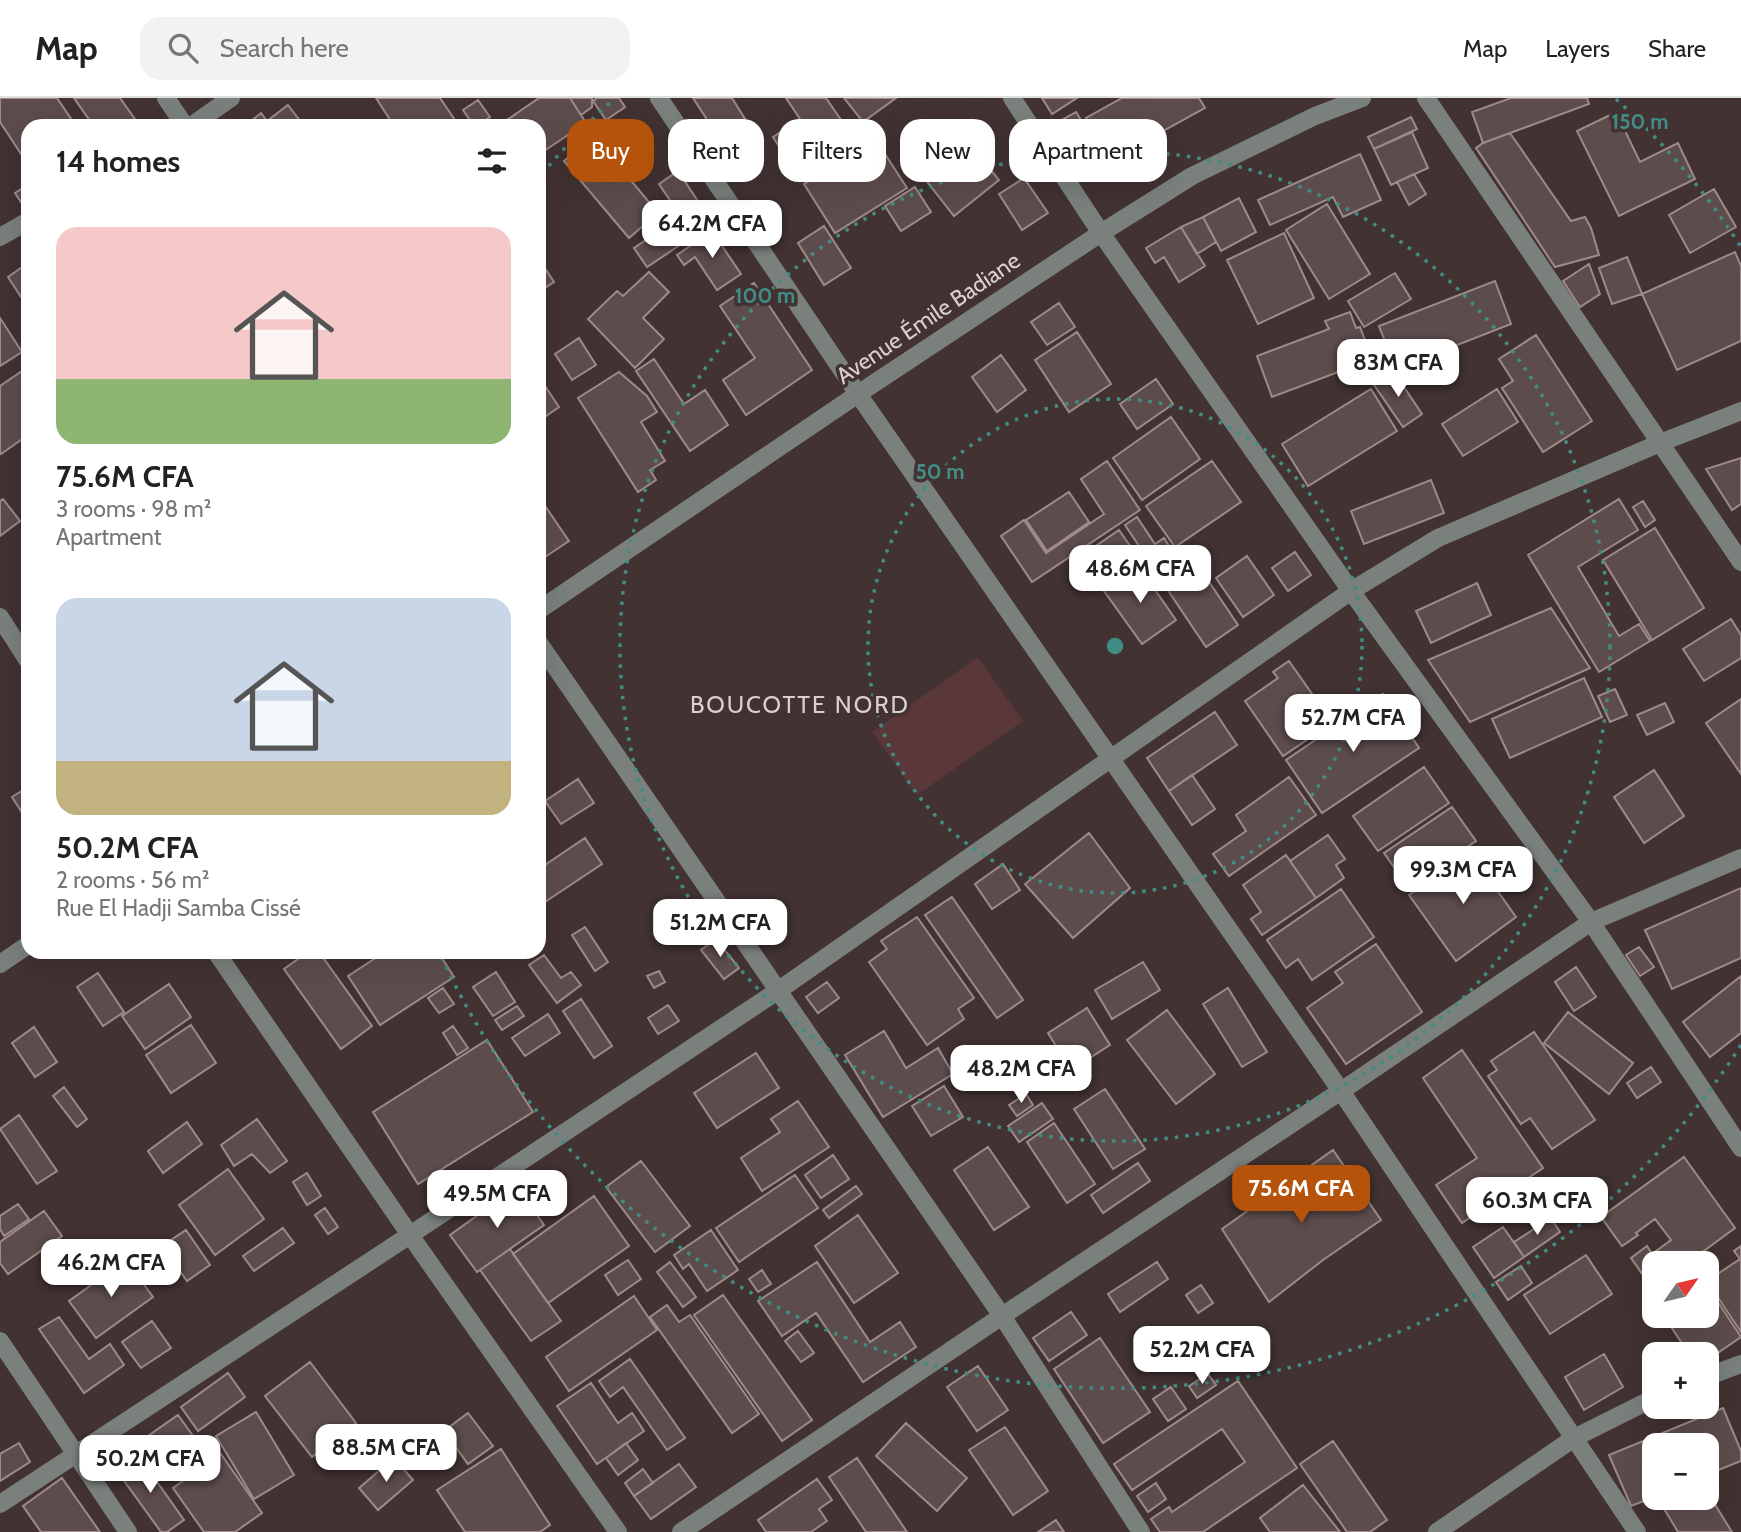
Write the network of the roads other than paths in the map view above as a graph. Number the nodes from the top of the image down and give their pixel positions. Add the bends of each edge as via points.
1 (166, 98) edge
2 (231, 98) edge
3 (659, 98) edge
4 (1012, 98) edge
5 (1363, 98) edge
6 (1426, 98) edge
7 (180, 119) edge
8 (201, 119) edge
9 (21, 225) edge
10 (1101, 233) junction
11 (0, 237) edge
12 (858, 394) junction
13 (1741, 411) edge
14 (1660, 443) junction
15 (1741, 562) edge
16 (1351, 591) junction
17 (546, 605) edge
18 (0, 617) edge
19 (21, 650) edge
20 (546, 653) edge
21 (1110, 758) junction
22 (1741, 858) edge
23 (1591, 922) junction
24 (21, 950) edge
25 (221, 959) edge
26 (0, 964) edge
27 (779, 990) junction
28 (1341, 1091) junction
29 (1741, 1148) edge
30 (410, 1236) junction
31 (1002, 1316) junction
32 (0, 1341) edge
33 (1741, 1364) edge
34 (1719, 1372) edge
35 (1642, 1404) edge
36 (1574, 1438) junction
37 (75, 1454) junction
38 (0, 1504) edge
39 (128, 1532) edge
40 (618, 1532) edge
41 (681, 1532) edge
42 (1141, 1532) edge
43 (1437, 1532) edge
44 (1637, 1532) edge

1 - 7 street
2 - 8 street
3 - 12 street
4 - 10 street
5 - 10 street, Avenue Émile Badiane via 1315,116 1192,176
6 - 14 street
9 - 11 street
10 - 12 street, Avenue Émile Badiane
10 - 16 street
12 - 17 street, Avenue Émile Badiane
12 - 21 street
13 - 14 street
14 - 15 street
14 - 16 street via 1438,538
16 - 21 street
16 - 23 street
18 - 19 street
20 - 27 street
21 - 27 street
21 - 28 street
22 - 23 street
23 - 28 street
23 - 29 street
24 - 26 street
25 - 30 street
27 - 30 street
27 - 31 street
28 - 31 street
28 - 36 street
30 - 37 street
30 - 40 street
31 - 41 street
31 - 42 street
32 - 37 street
33 - 34 street
35 - 36 street
36 - 43 street
36 - 44 street
37 - 38 street
37 - 39 street

